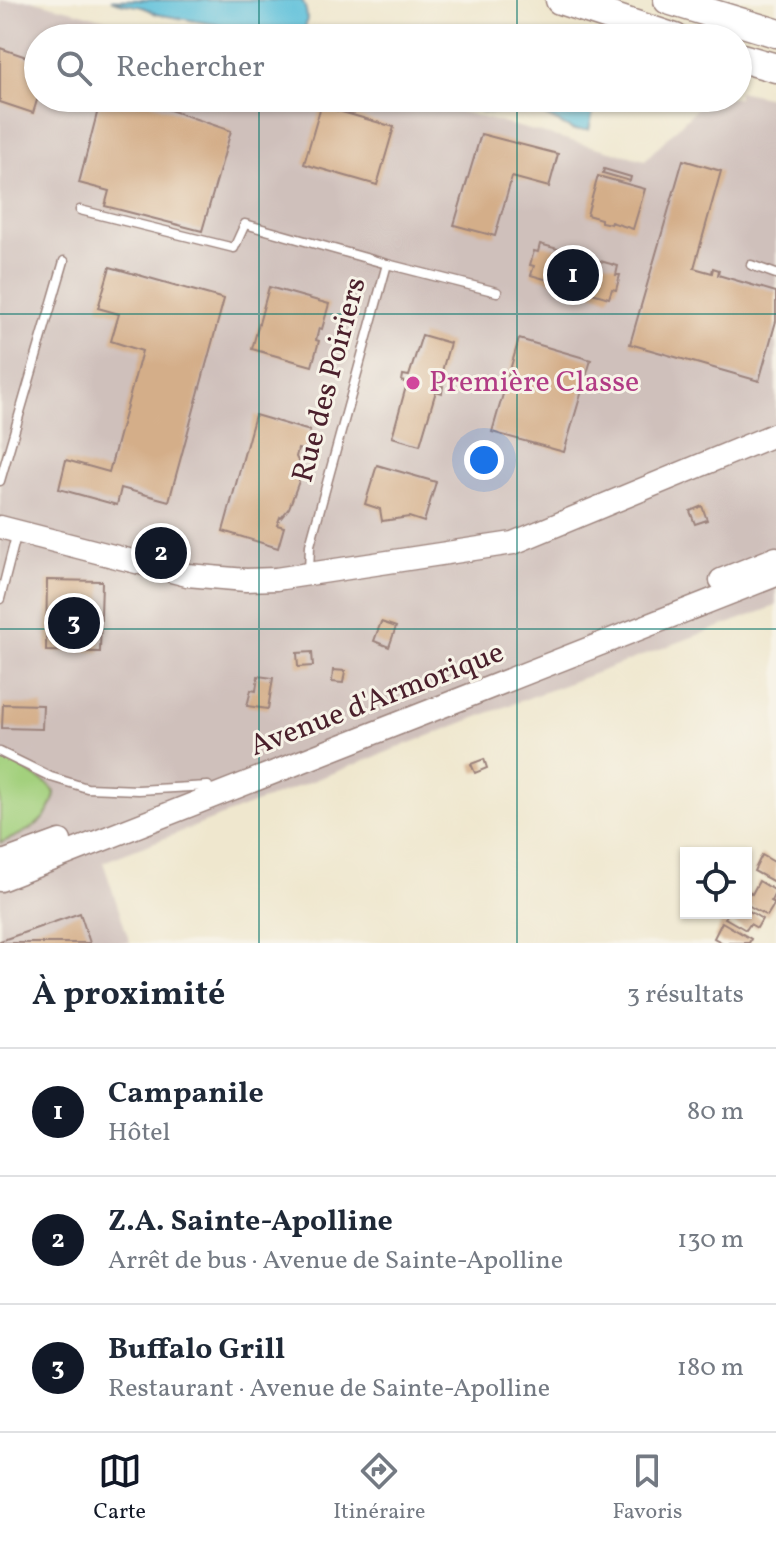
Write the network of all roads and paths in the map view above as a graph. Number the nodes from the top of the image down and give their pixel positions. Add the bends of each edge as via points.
1 (560, 0) edge
2 (668, 0) edge
3 (633, 24) edge
4 (747, 24) edge
5 (752, 26) edge
6 (776, 33) edge
7 (752, 61) edge
8 (776, 68) edge
9 (80, 210) dead end
10 (64, 261) dead end
11 (387, 264) junction
12 (751, 265) dead end
13 (776, 274) edge
14 (497, 292) dead end
15 (776, 434) edge
16 (0, 481) edge
17 (9, 529) edge
18 (776, 558) edge
19 (309, 574) junction
20 (776, 575) edge
21 (0, 599) edge
22 (0, 752) edge
23 (207, 793) junction
24 (0, 863) edge
25 (0, 880) edge

1 - 3 highway
2 - 4 highway
5 - 6 highway
7 - 8 highway
9 - 11 lane via 234,248 245,224
10 - 16 lane
11 - 14 lane, Rue des Poiriers
11 - 19 lane, Rue des Poiriers via 310,545
12 - 13 lane
15 - 19 main road via 513,543
17 - 19 main road via 187,575 246,580
17 - 21 lane
18 - 23 main road, Avenue d'Armorique
20 - 23 main road, Avenue d'Armorique
22 - 23 lane via 87,788
23 - 24 main road, Avenue d'Armorique
23 - 25 main road, Avenue d'Armorique

